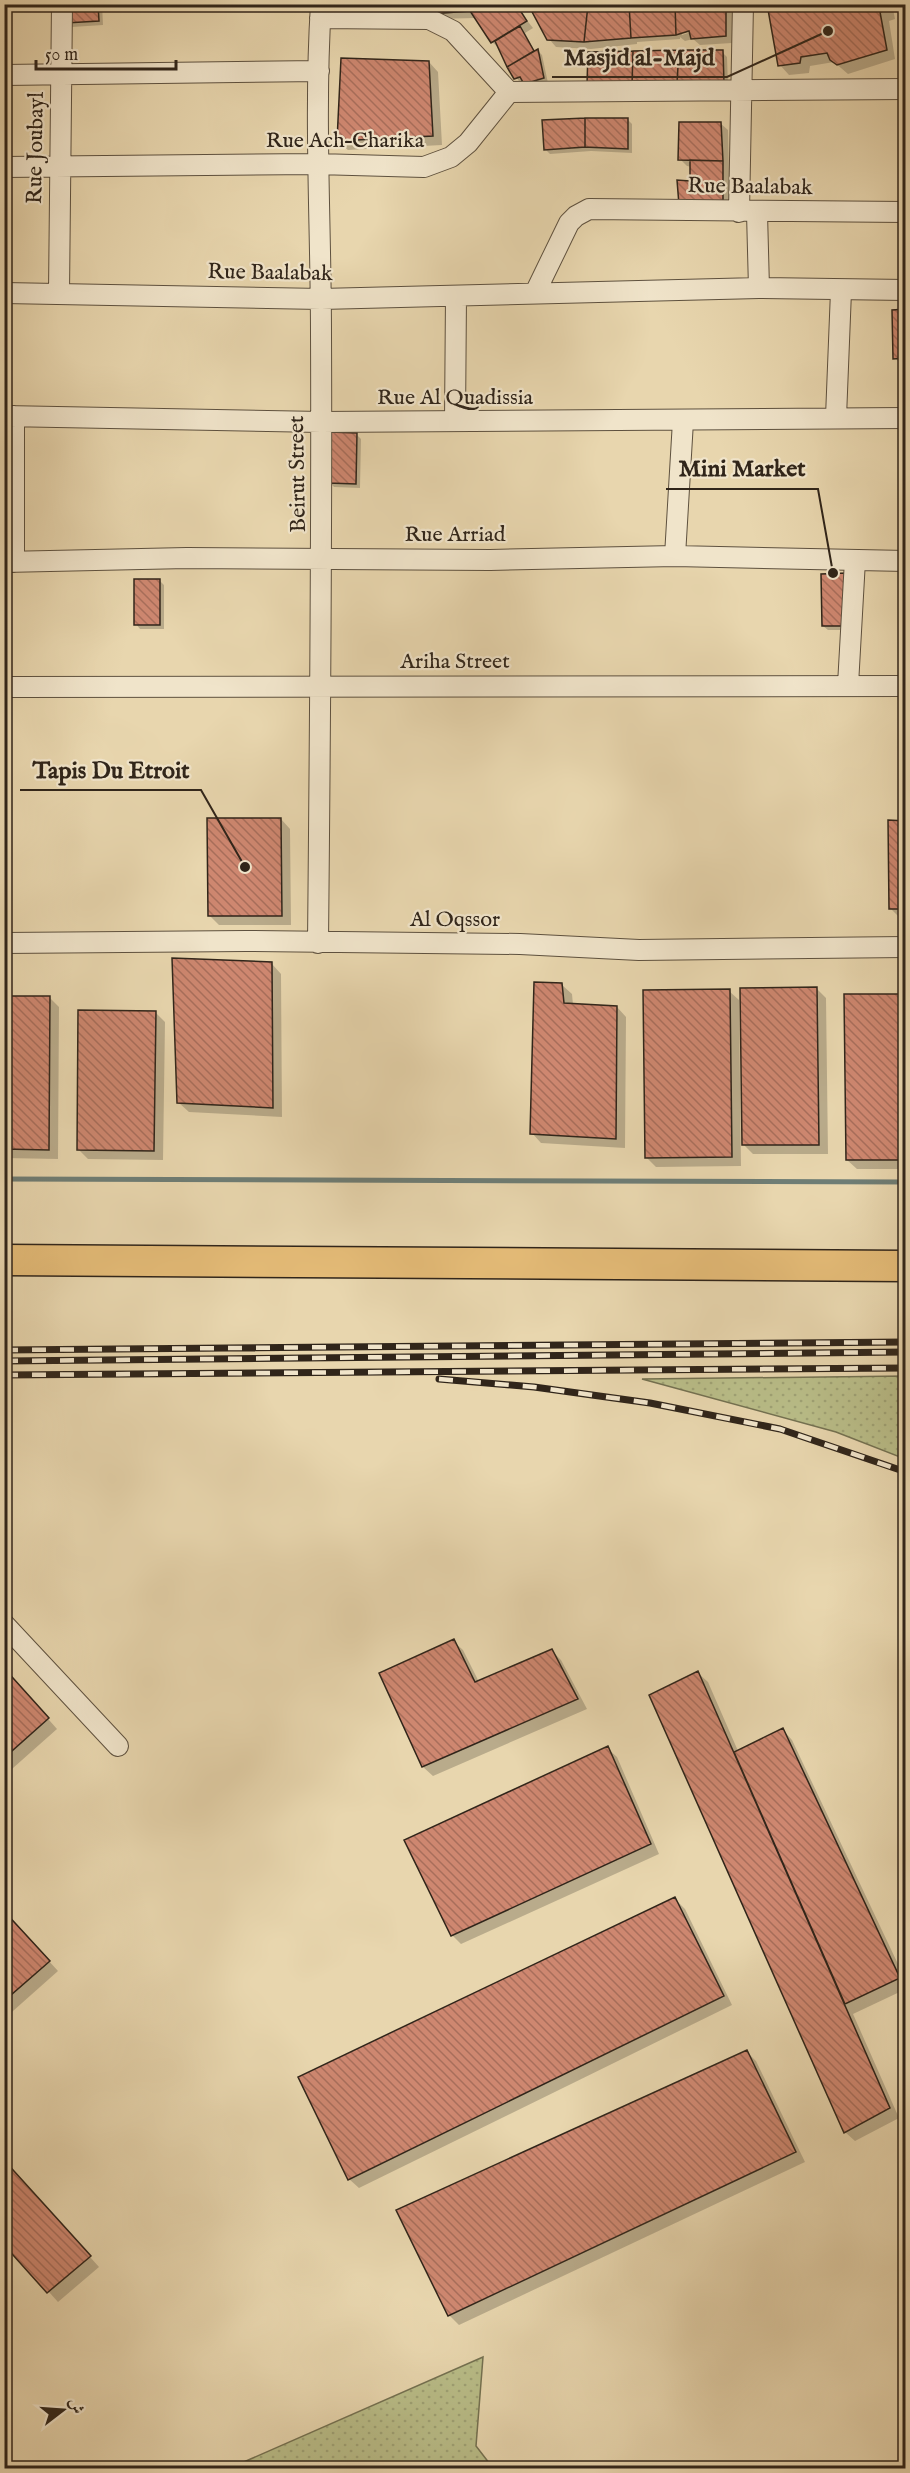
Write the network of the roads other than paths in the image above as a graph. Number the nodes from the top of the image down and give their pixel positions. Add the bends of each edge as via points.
1 (62, 4) edge
2 (743, 4) edge
3 (320, 11) edge
4 (319, 71) junction
5 (4, 75) edge
6 (61, 75) junction
7 (906, 89) edge
8 (743, 90) junction
9 (509, 92) junction
10 (316, 164) junction
11 (4, 167) edge
12 (60, 168) junction
13 (748, 212) junction
14 (906, 212) edge
15 (759, 288) junction
16 (906, 290) edge
17 (841, 291) junction
18 (4, 293) edge
19 (59, 293) junction
20 (535, 293) junction
21 (456, 296) junction
22 (321, 299) junction
23 (9, 416) edge
24 (836, 417) junction
25 (906, 418) edge
26 (455, 421) junction
27 (321, 422) junction
28 (683, 422) junction
29 (675, 556) junction
30 (323, 558) junction
31 (855, 560) junction
32 (906, 561) edge
33 (9, 562) edge
34 (848, 685) junction
35 (906, 686) edge
36 (4, 687) edge
37 (322, 687) junction
38 (4, 943) edge
39 (318, 943) junction
40 (906, 947) edge
41 (4, 1260) edge
42 (906, 1266) edge
43 (4, 1624) edge
44 (118, 1746) dead end

1 - 6 street, Rue Joubayl
2 - 8 street
3 - 4 street, Beirut Street
3 - 9 street via 429,19 453,31
4 - 6 street
4 - 10 street, Beirut Street
5 - 6 street
6 - 12 street, Rue Joubayl
7 - 8 street
8 - 9 street
8 - 13 street
9 - 10 street, Rue Ach–Charika via 468,143 451,157 424,167
10 - 12 street, Rue Ach–Charika
10 - 22 street, Beirut Street
11 - 12 street, Rue Ach–Charika
12 - 19 street, Rue Joubayl
13 - 14 street, Rue Baalabak
13 - 15 street
13 - 20 street, Rue Baalabak via 583,211 569,223
15 - 17 street, Rue Baalabak
15 - 20 street, Rue Baalabak
16 - 17 street, Rue Baalabak
17 - 24 street
18 - 19 street, Rue Baalabak
19 - 22 street, Rue Baalabak
20 - 21 street, Rue Baalabak
21 - 22 street, Rue Baalabak
21 - 26 street
22 - 27 street, Beirut Street
23 - 27 street, Rue Al Quadissia
23 - 33 street
24 - 25 street, Rue Al Quadissia
24 - 28 street, Rue Al Quadissia
26 - 27 street, Rue Al Quadissia
26 - 28 street, Rue Al Quadissia
27 - 30 street, Beirut Street
28 - 29 street
29 - 30 street, Rue Arriad
29 - 31 street, Rue Arriad
30 - 33 street, Rue Arriad
30 - 37 street, Beirut Street
31 - 32 street, Rue Arriad
31 - 34 street
34 - 35 street, Ariha Street
34 - 37 street, Ariha Street
36 - 37 street, Ariha Street
37 - 39 street, Beirut Street
38 - 39 street, Al Oqssor
39 - 40 street, Al Oqssor via 520,944 639,950
41 - 42 main road
43 - 44 street

